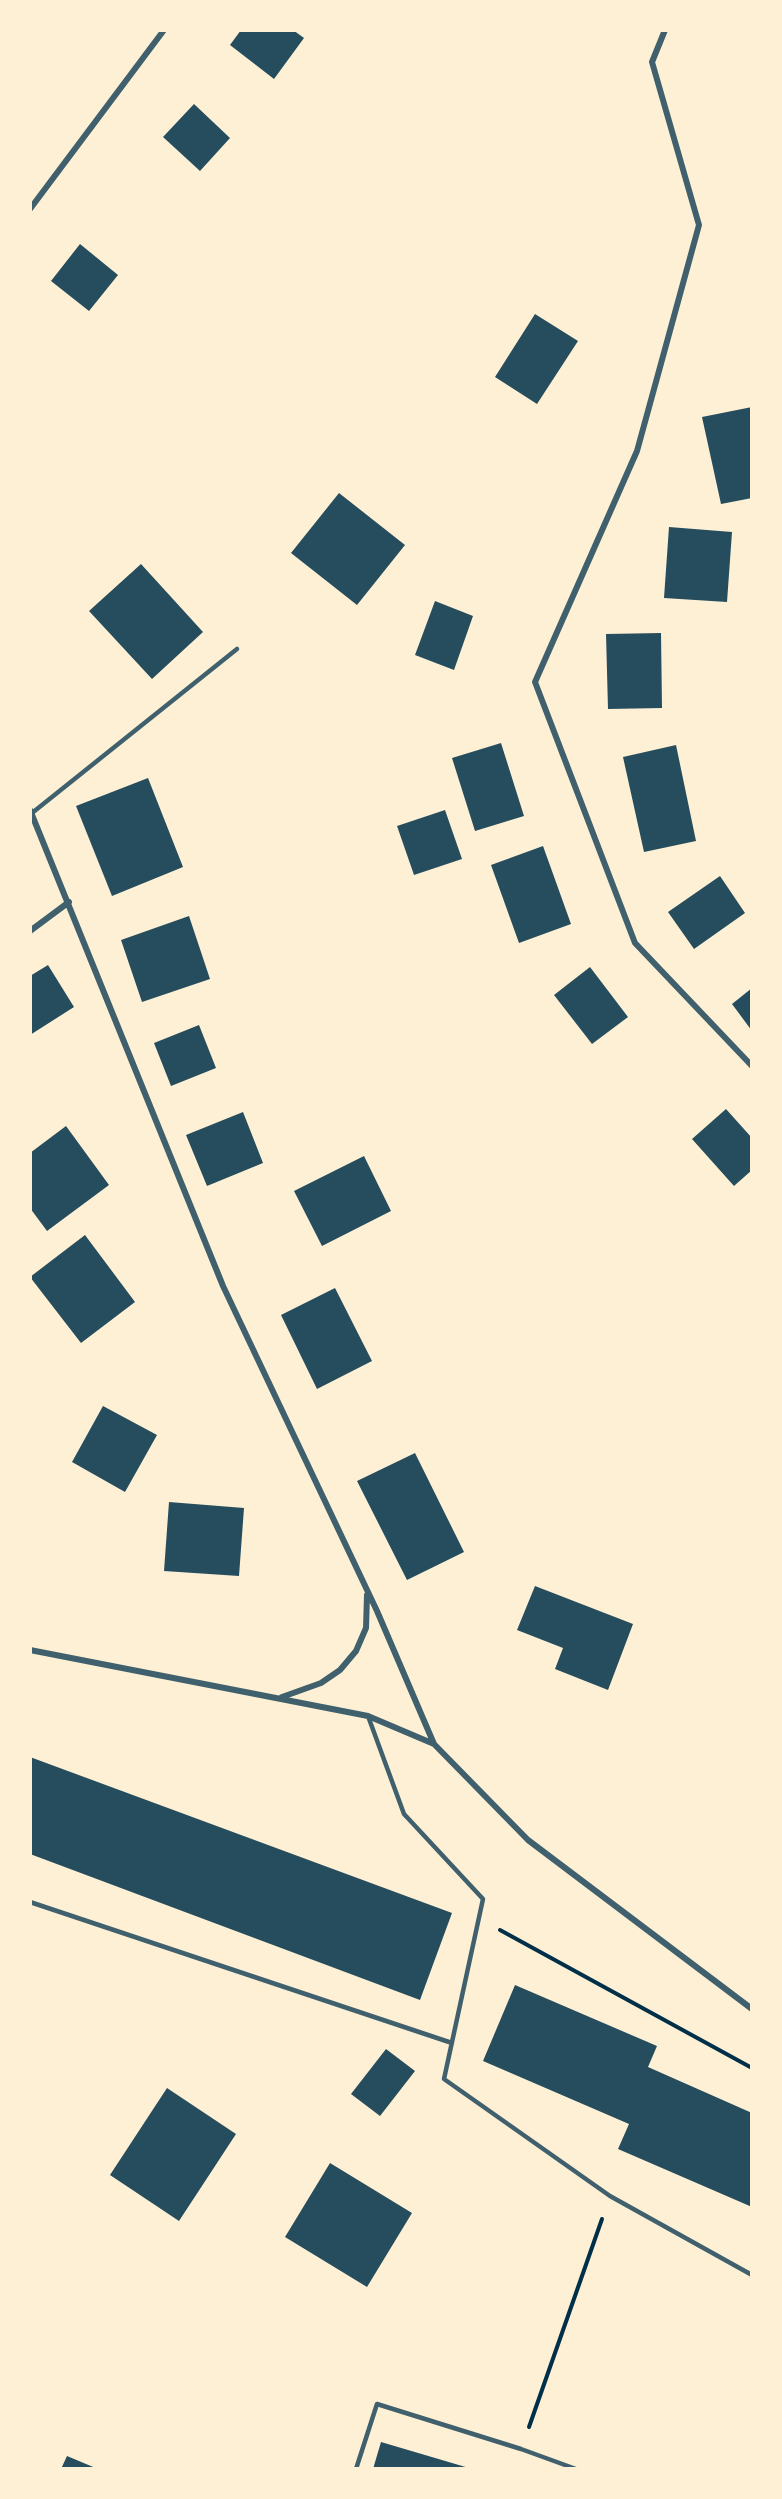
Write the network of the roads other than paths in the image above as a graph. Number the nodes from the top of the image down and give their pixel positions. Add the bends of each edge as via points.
1 (165, 30) edge
2 (665, 30) edge
3 (30, 208) edge
4 (237, 649) dead end
5 (31, 812) edge
6 (69, 902) junction
7 (30, 931) edge
8 (752, 1066) edge
9 (367, 1591) junction
10 (30, 1650) edge
11 (282, 1697) junction
12 (368, 1716) junction
13 (434, 1744) junction
14 (30, 1902) edge
15 (752, 2009) edge
16 (452, 2043) junction
17 (752, 2275) edge
18 (356, 2469) edge
19 (576, 2469) edge

1 - 3 street
2 - 8 street via 652,62 699,225 637,451 535,682 635,943
4 - 5 lane
5 - 6 street
6 - 7 street
6 - 9 street via 223,1286
9 - 11 street via 366,1628 356,1651 340,1671 321,1683
9 - 13 street
10 - 11 street
11 - 12 street
12 - 13 street
12 - 16 lane via 404,1814 483,1899
13 - 15 street via 528,1840
14 - 16 lane
16 - 17 lane via 444,2079 610,2196
18 - 19 lane via 377,2404

